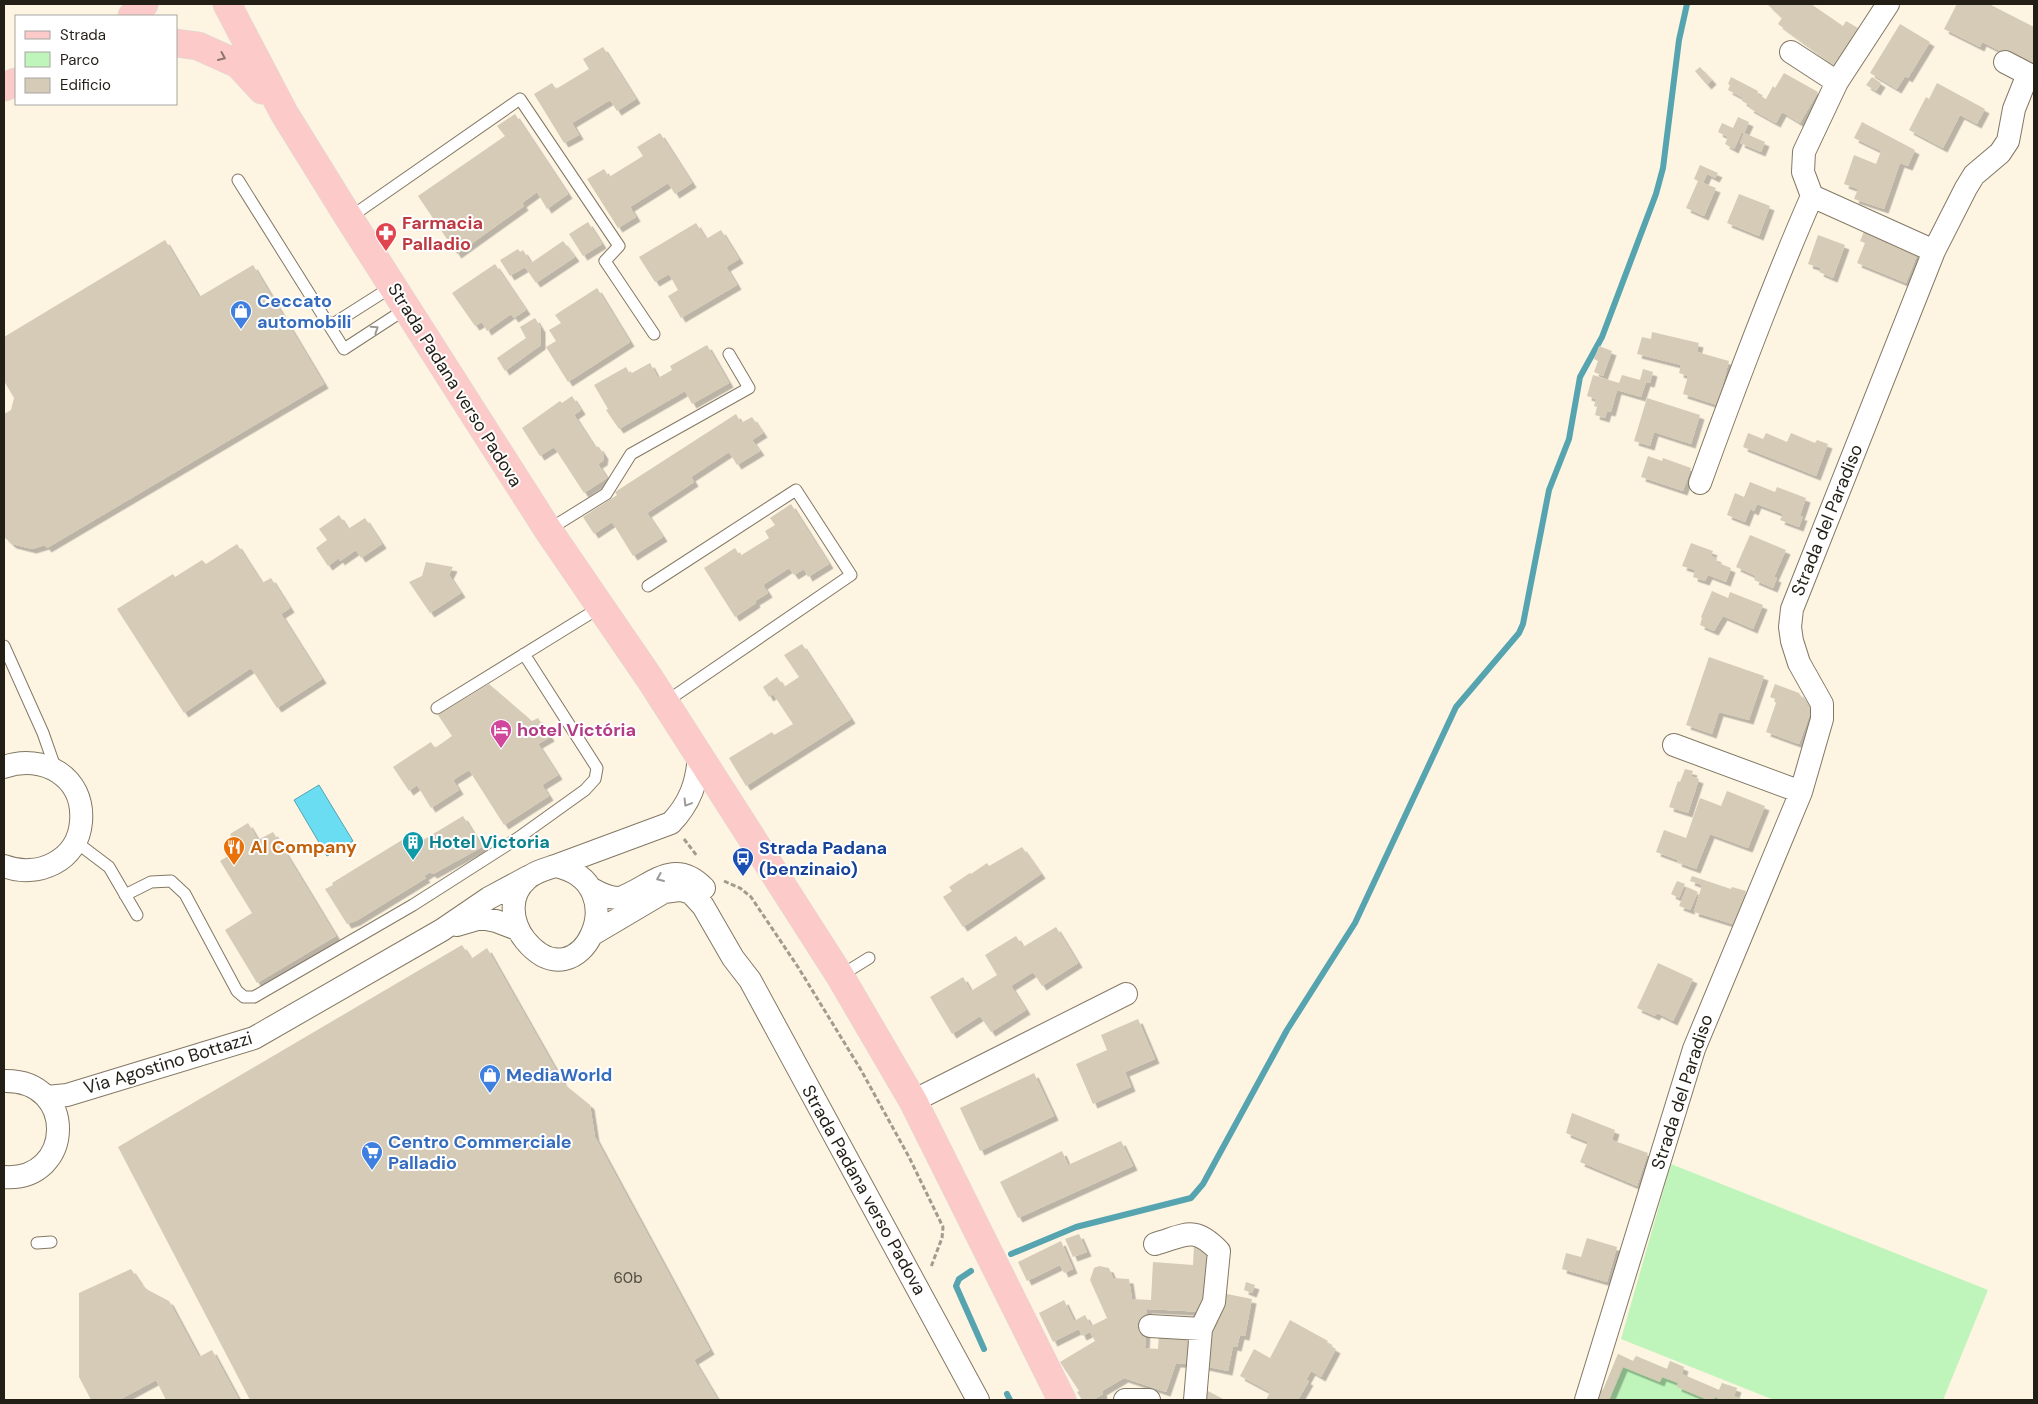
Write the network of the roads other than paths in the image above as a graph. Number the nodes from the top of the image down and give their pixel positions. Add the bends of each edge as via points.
1 (144, 4) edge
2 (227, 4) edge
3 (1888, 4) edge
4 (133, 15) edge
5 (178, 43) edge
6 (1791, 52) dead end
7 (2005, 62) dead end
8 (1837, 82) junction
9 (284, 113) junction
10 (238, 180) dead end
11 (1812, 196) junction
12 (349, 218) junction
13 (1934, 251) junction
14 (400, 297) junction
15 (330, 326) junction
16 (654, 334) dead end
17 (729, 354) dead end
18 (1700, 483) dead end
19 (548, 530) junction
20 (648, 586) dead end
21 (600, 608) junction
22 (4, 646) edge
23 (524, 654) junction
24 (664, 703) junction
25 (438, 708) dead end
26 (1674, 745) dead end
27 (699, 756) junction
28 (4, 766) edge
29 (56, 770) junction
30 (1801, 792) junction
31 (76, 842) junction
32 (4, 866) edge
33 (555, 866) junction
34 (27, 871) junction
35 (528, 877) junction
36 (4, 886) edge
37 (590, 888) junction
38 (125, 895) junction
39 (137, 915) dead end
40 (517, 929) junction
41 (442, 930) junction
42 (593, 934) junction
43 (869, 958) dead end
44 (840, 976) junction
45 (750, 980) junction
46 (1126, 994) dead end
47 (8, 1079) edge
48 (47, 1097) junction
49 (913, 1101) junction
50 (4, 1177) edge
51 (51, 1242) dead end
52 (37, 1243) dead end
53 (1155, 1244) dead end
54 (1150, 1326) dead end
55 (1200, 1330) junction
56 (978, 1400) edge
57 (1062, 1400) edge
58 (1125, 1400) edge
59 (1149, 1400) edge
60 (1195, 1400) edge
61 (1586, 1400) edge

1 - 4 main road
2 - 9 main road, Strada Padana verso Padova
3 - 8 street
5 -> 9 main road via 198,46 238,64
6 - 8 street
7 - 13 street, Strada del Paradiso via 2028,74 2014,109 2008,141 2000,153 1974,175
8 - 11 street via 1804,152 1804,172
9 - 12 main road, Strada Padana verso Padova
10 - 15 lane
11 - 13 street
11 - 18 street via 1781,268
12 - 14 main road, Strada Padana verso Padova
12 - 16 lane via 520,99 619,246 605,261
13 - 30 street, Strada del Paradiso via 1792,608 1792,641 1799,663 1822,704 1822,719
14 - 15 lane
15 -> 14 lane via 344,349
14 - 19 main road, Strada Padana verso Padova
17 - 19 lane via 749,388 631,454 606,494
19 - 21 main road, Strada Padana verso Padova
20 - 24 lane via 796,490 851,575
21 - 23 lane
21 - 24 main road, Strada Padana verso Padova
22 - 29 lane via 43,732
23 - 25 lane
23 - 38 lane via 597,768 595,779 534,827 414,905 278,985 254,997 244,997 237,991 184,894 171,881 151,882
24 - 27 main road, Strada Padana verso Padova
26 - 30 street
27 -> 33 street via 692,794 671,823
27 - 44 main road, Strada Padana verso Padova
28 - 29 street via 40,763
29 - 31 street via 71,784 80,802 82,823
30 - 61 street, Strada del Paradiso via 1694,1049
31 - 34 street via 55,864
31 - 38 lane via 108,867
32 - 34 street
33 - 35 street
33 - 37 street, Strada Padana verso Padova via 575,873
34 - 36 street
35 - 40 street via 514,902
35 - 41 street, Via Agostino Bottazzi via 489,898
37 - 42 street via 597,917
45 -> 37 street, Strada Padana verso Padova via 742,953 709,893 697,880 682,874 664,875 614,899
38 - 39 lane
40 - 41 street, Via Agostino Bottazzi via 481,918
40 - 42 street, Strada Padana verso Padova via 539,953 557,960 576,955
41 - 48 street, Via Agostino Bottazzi via 254,1038 67,1095
42 - 45 street, Strada Padana verso Padova via 664,892 685,891 703,906 733,958
43 - 44 lane
44 - 49 main road, Strada Padana verso Padova
45 - 56 street, Strada Padana verso Padova
46 - 49 street
47 - 48 street via 28,1084
48 - 50 street via 58,1120 59,1135 54,1150 33,1172 13,1178
49 - 57 main road, Strada Padana verso Padova
51 - 52 lane
53 - 55 street via 1193,1234 1207,1238 1219,1251 1214,1302
54 - 55 street
55 - 60 street
58 - 59 street

